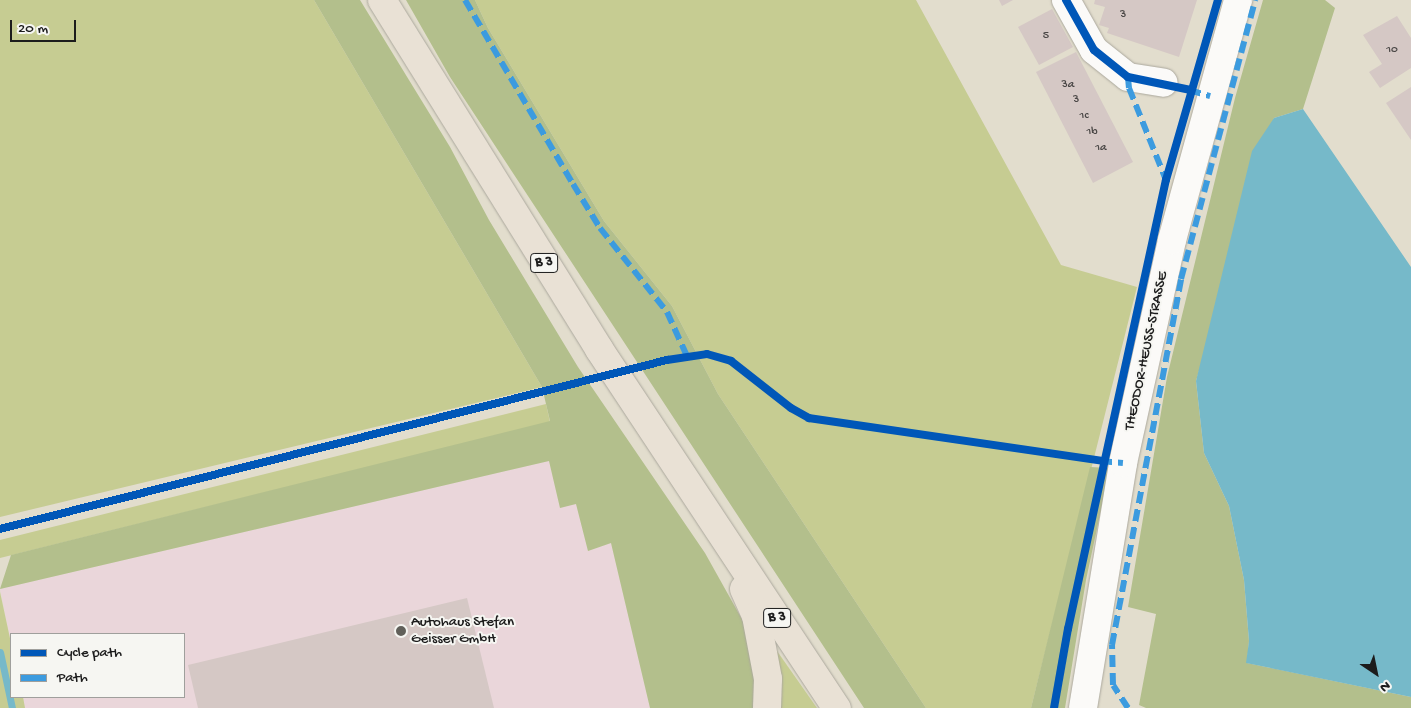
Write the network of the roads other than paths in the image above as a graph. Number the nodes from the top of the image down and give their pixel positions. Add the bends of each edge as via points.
1 (382, 0) edge
2 (1066, 0) edge
3 (1238, 0) edge
4 (1164, 82) dead end
5 (716, 528) junction
6 (767, 708) edge
7 (837, 708) edge
8 (1083, 708) edge

1 - 5 main road, B 3 via 599,349
2 - 4 street via 1094,50 1128,77
3 - 8 street, THEODOR-HEUSS-STRASSE via 1170,249 1123,463
5 - 6 main road via 756,616 768,679
5 - 7 main road, B 3

